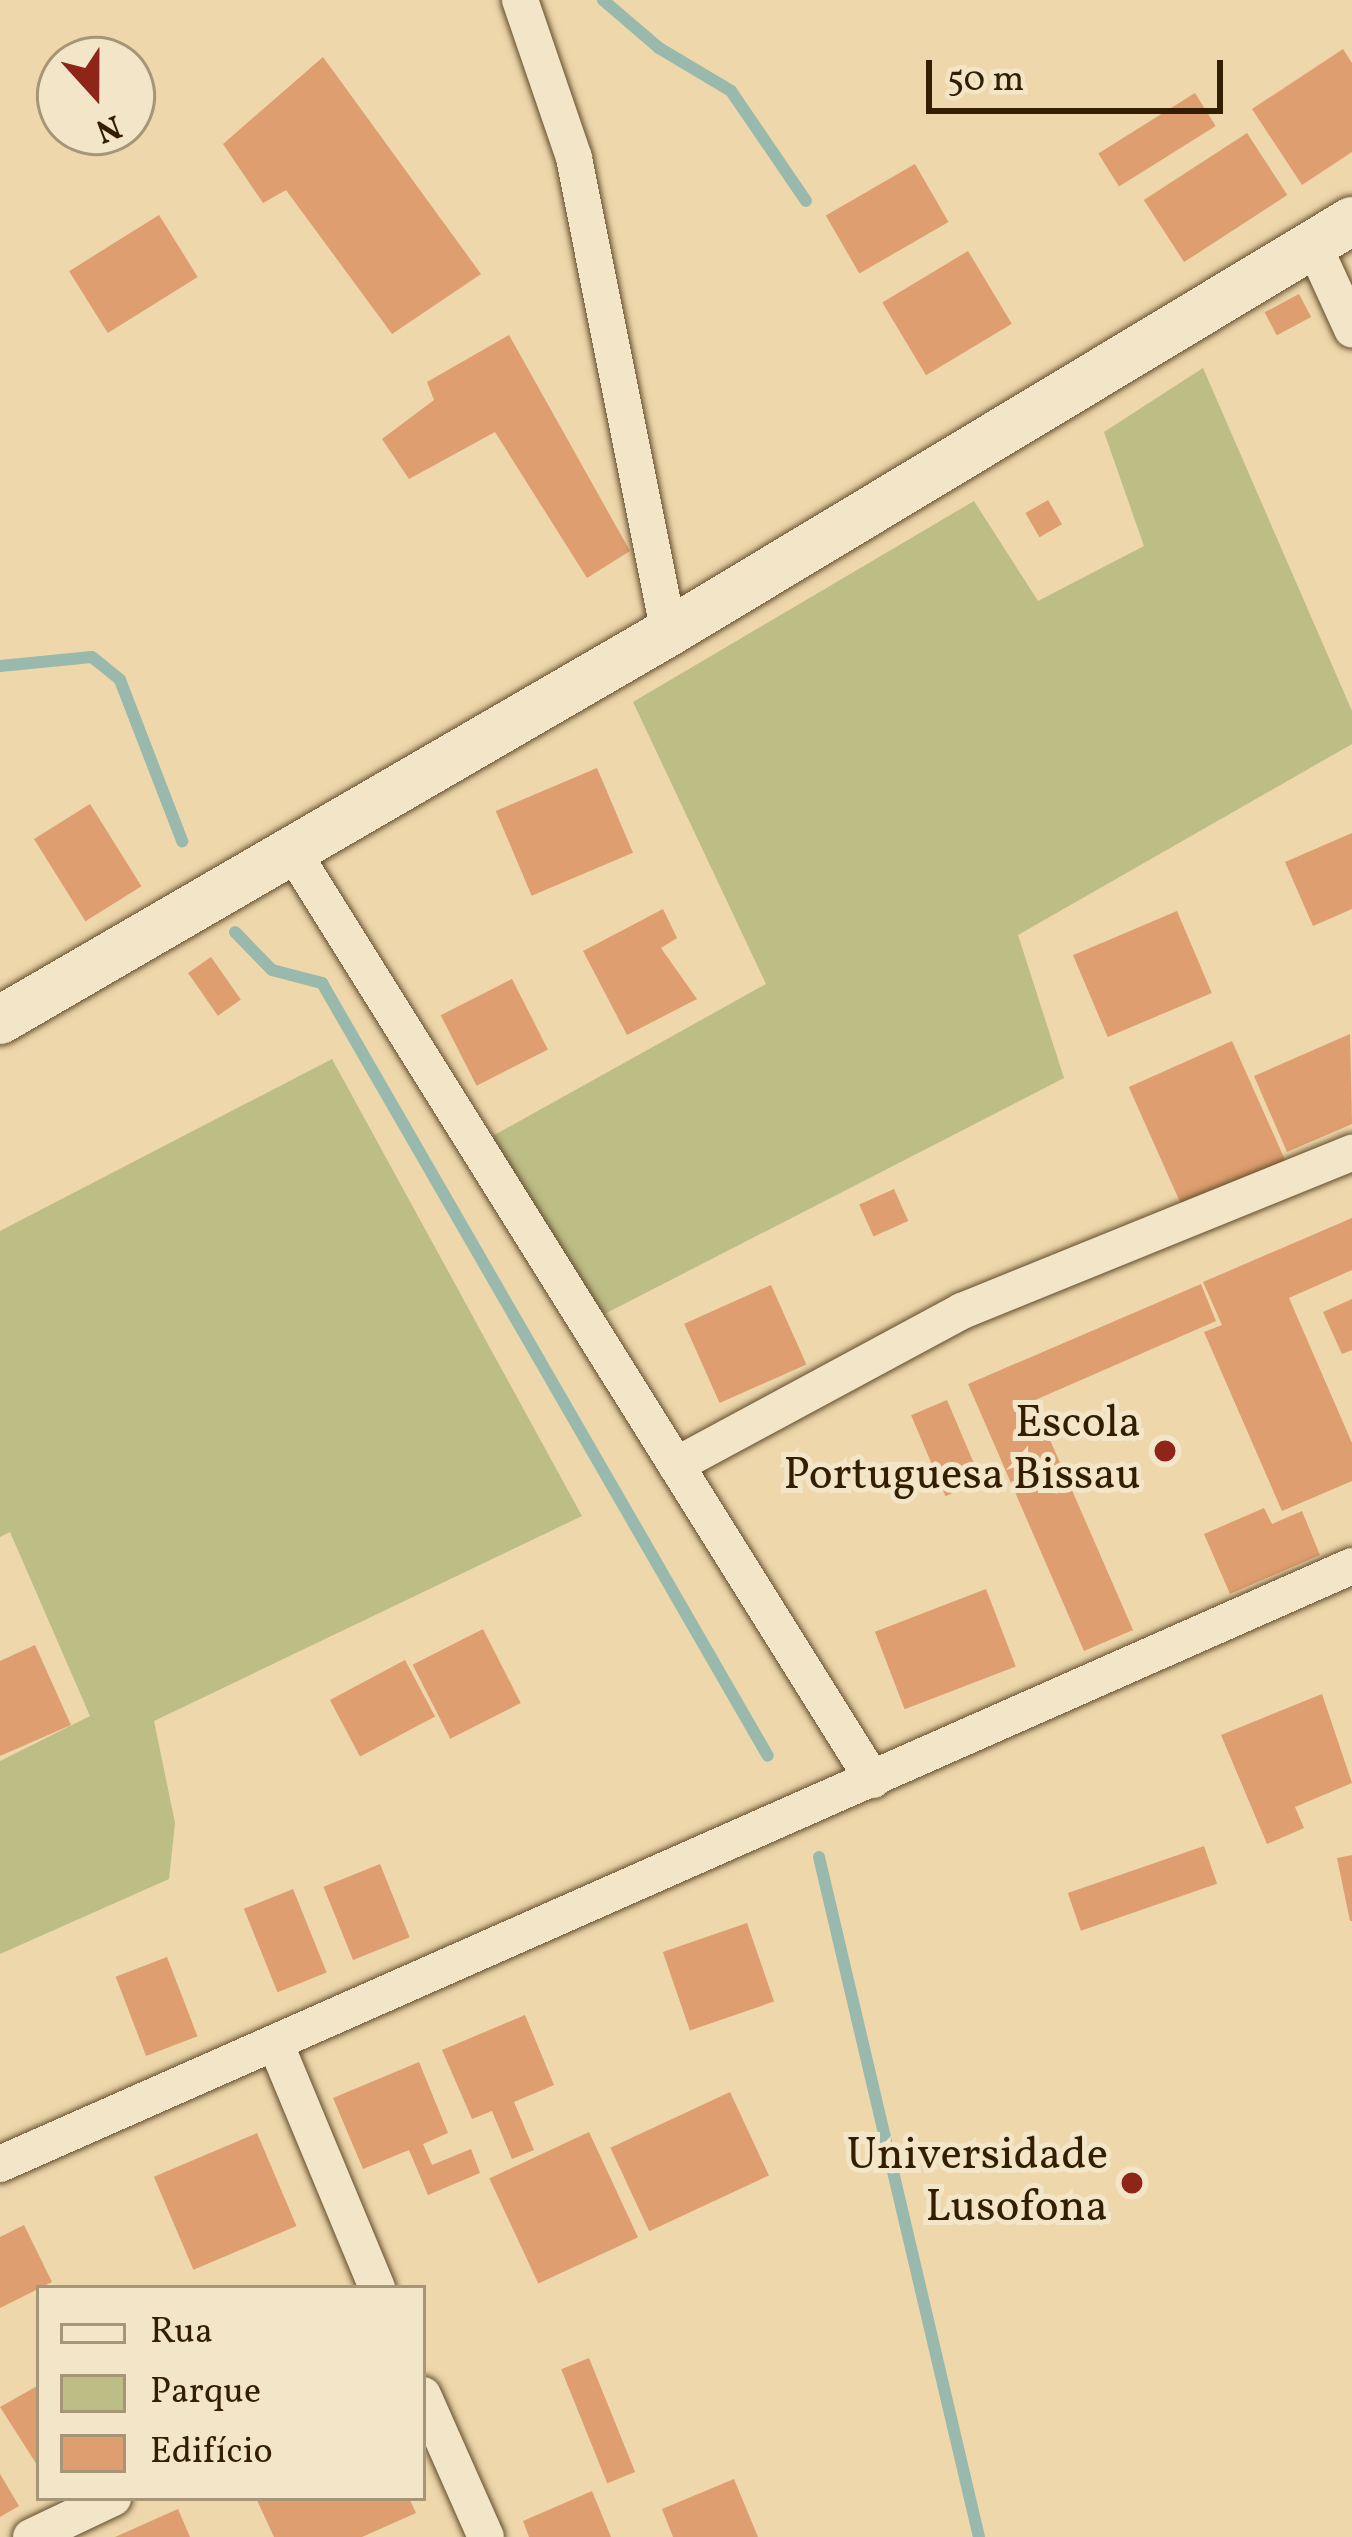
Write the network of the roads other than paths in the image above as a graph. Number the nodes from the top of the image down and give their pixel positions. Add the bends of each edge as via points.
1 (520, 0) edge
2 (1333, 233) edge
3 (1352, 329) edge
4 (669, 632) junction
5 (291, 849) junction
6 (0, 1020) edge
7 (1352, 1153) edge
8 (676, 1466) junction
9 (1352, 1566) edge
10 (873, 1780) junction
11 (276, 2045) junction
12 (0, 2164) edge
13 (376, 2285) edge
14 (426, 2402) edge
15 (107, 2501) edge
16 (32, 2537) edge
17 (486, 2537) edge

1 - 4 street via 574,158
2 - 3 street
2 - 4 main road
4 - 5 main road
5 - 6 main road
5 - 8 street
7 - 8 street via 962,1311
8 - 10 street
9 - 10 street
10 - 11 street
11 - 12 street
11 - 13 street
14 - 17 street
15 - 16 street

